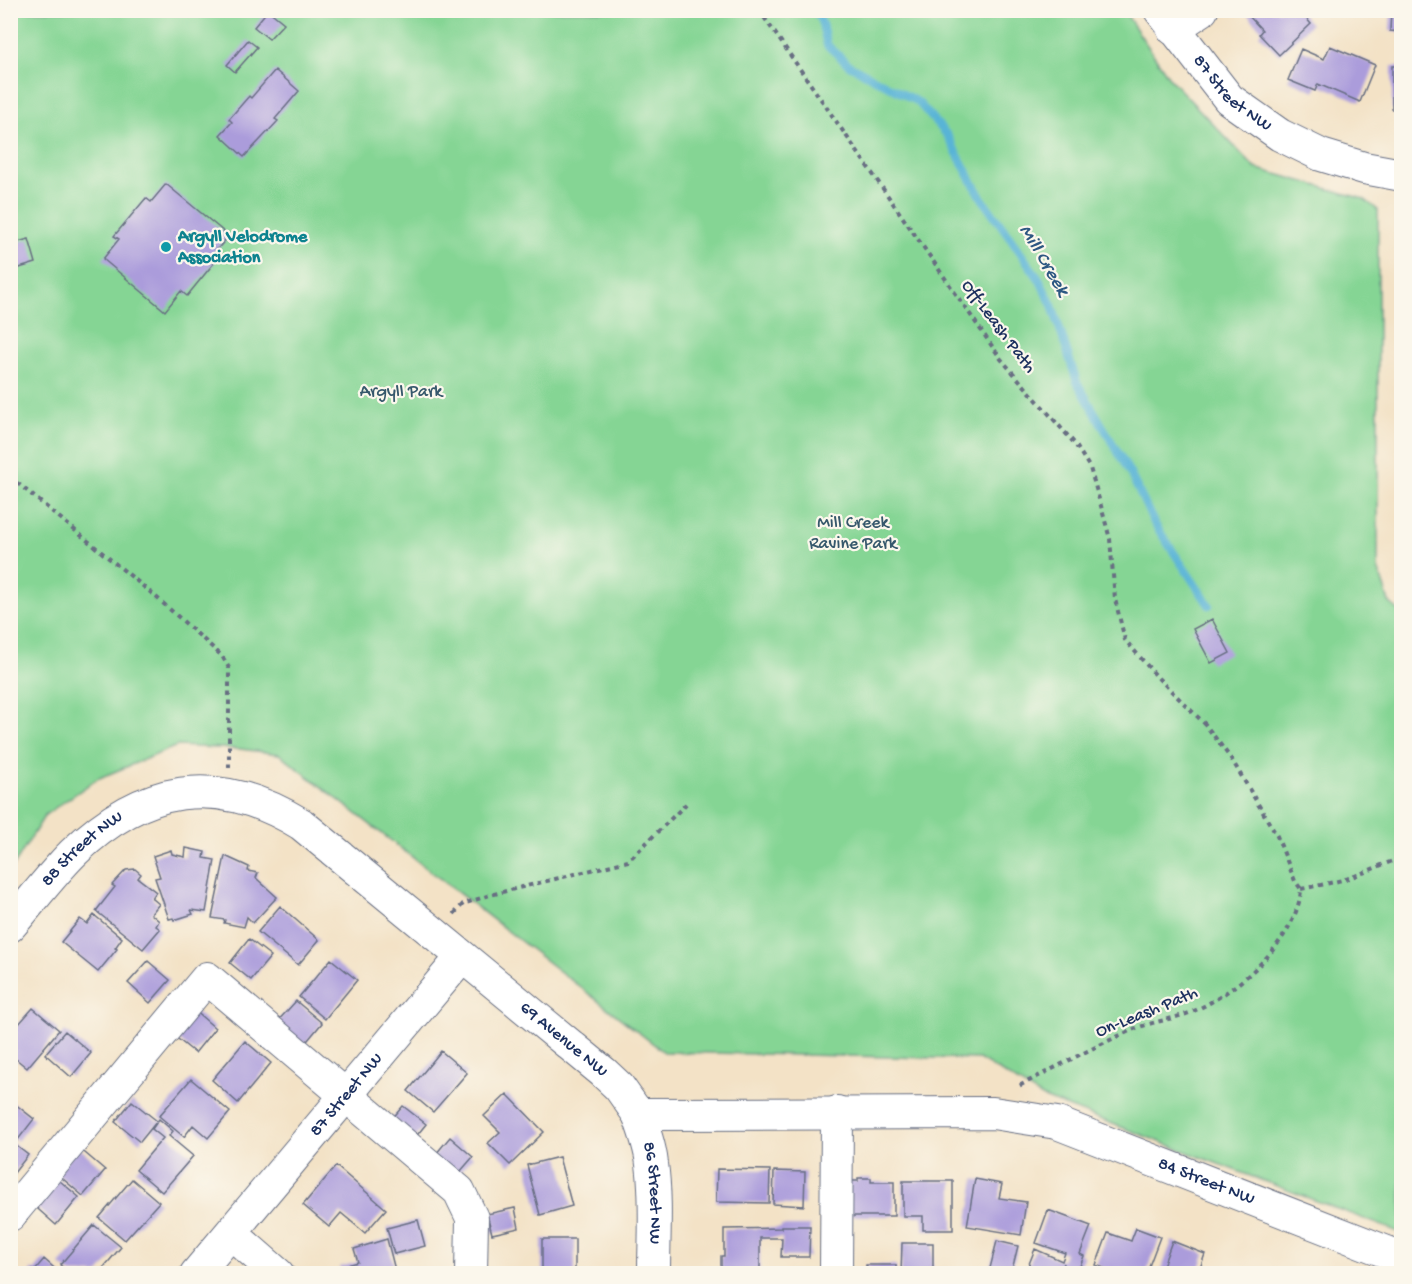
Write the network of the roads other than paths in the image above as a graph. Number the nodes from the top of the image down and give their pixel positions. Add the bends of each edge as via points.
1 (1202, 10) edge
2 (1167, 20) edge
3 (1401, 175) edge
4 (172, 794) joint
5 (10, 926) edge
6 (462, 957) junction
7 (346, 1094) junction
8 (837, 1112) junction
9 (638, 1114) junction
10 (10, 1215) edge
11 (231, 1233) junction
12 (1401, 1258) edge
13 (196, 1274) edge
14 (278, 1274) edge
15 (471, 1274) edge
16 (654, 1274) edge
17 (836, 1274) edge

1 - 2 street
2 - 3 street, 87 Street NW via 1229,99 1281,135 1321,155
4 - 5 street, 88 Street NW via 127,812 88,839
4 - 6 street, 69 Avenue NW via 195,791 240,796 282,813
6 - 7 street, 87 Street NW
6 - 9 street, 69 Avenue NW via 603,1072
7 - 10 street via 207,978
7 - 11 street, 87 Street NW
7 - 15 street via 459,1191 472,1218
8 - 9 street
8 - 12 street, 84 Street NW via 1010,1115 1057,1123
8 - 17 street
9 - 16 street, 86 Street NW via 652,1163
11 - 13 street, 87 Street NW
11 - 14 street

